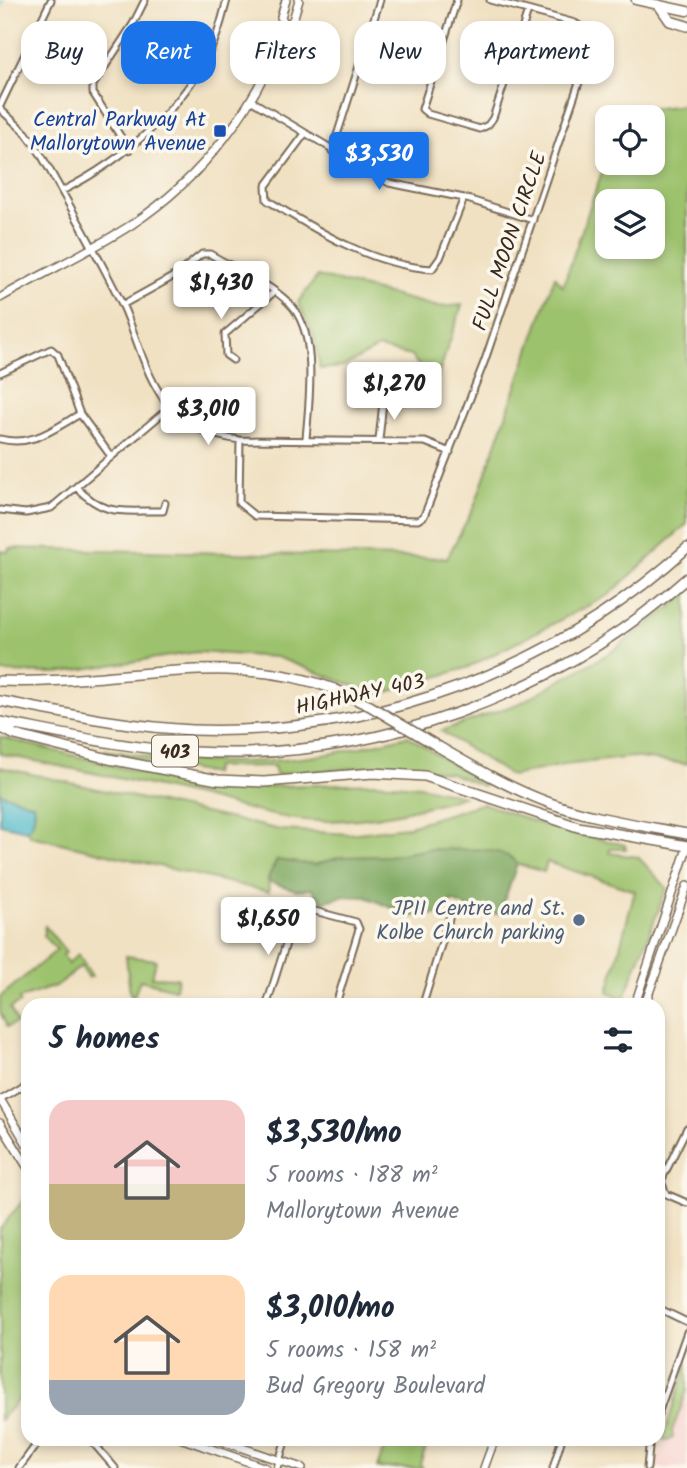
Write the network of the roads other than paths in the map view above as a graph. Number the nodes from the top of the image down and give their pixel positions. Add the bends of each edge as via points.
1 (51, 0) edge
2 (145, 0) edge
3 (227, 0) edge
4 (286, 0) edge
5 (299, 0) edge
6 (380, 0) edge
7 (457, 0) edge
8 (490, 0) edge
9 (636, 0) edge
10 (659, 5) junction
11 (528, 11) junction
12 (687, 11) edge
13 (284, 21) edge
14 (292, 21) edge
15 (687, 26) edge
16 (260, 84) edge
17 (252, 101) junction
18 (0, 107) edge
19 (304, 135) junction
20 (129, 150) junction
21 (332, 151) junction
22 (62, 191) junction
23 (464, 198) junction
24 (533, 220) junction
25 (90, 248) junction
26 (274, 292) junction
27 (0, 298) edge
28 (122, 305) junction
29 (233, 360) dead end
30 (0, 373) edge
31 (390, 395) dead end
32 (170, 407) junction
33 (80, 414) junction
34 (0, 439) edge
35 (306, 439) junction
36 (240, 440) junction
37 (379, 440) junction
38 (450, 452) junction
39 (110, 455) junction
40 (76, 487) junction
41 (165, 503) dead end
42 (0, 510) edge
43 (687, 548) edge
44 (687, 578) edge
45 (0, 681) edge
46 (0, 701) edge
47 (0, 724) edge
48 (687, 834) edge
49 (687, 847) edge
50 (687, 886) edge
51 (449, 919) dead end
52 (269, 998) edge
53 (337, 998) edge
54 (425, 998) edge
55 (637, 998) edge
56 (647, 998) edge
57 (21, 1086) edge
58 (0, 1099) edge
59 (0, 1123) edge
60 (687, 1128) edge
61 (21, 1134) edge
62 (21, 1157) edge
63 (665, 1173) edge
64 (665, 1191) edge
65 (687, 1203) edge
66 (665, 1311) edge
67 (687, 1322) edge
68 (687, 1332) edge
69 (665, 1394) edge
70 (35, 1446) edge
71 (96, 1446) edge
72 (203, 1446) edge
73 (233, 1446) edge
74 (284, 1446) edge
75 (492, 1446) edge
76 (560, 1446) edge
77 (649, 1446) edge
78 (278, 1464) edge
79 (486, 1466) edge
80 (19, 1468) edge
81 (115, 1468) edge
82 (266, 1468) edge
83 (302, 1468) edge
84 (553, 1468) edge
85 (647, 1468) edge

1 - 18 street
2 - 20 street via 93,85 93,93
3 - 20 street via 214,42 196,72 172,106
4 - 13 street
5 - 14 street
6 - 21 street
7 - 11 street via 422,109 480,129 493,118
8 - 11 street, FULL MOON CIRCLE
9 - 10 main road
10 - 12 main road
10 - 15 highway via 670,21
11 - 24 street, FULL MOON CIRCLE via 575,23 593,35
16 - 17 street
17 - 19 street
17 - 25 street via 219,146 177,189
18 - 22 street via 26,133
19 - 21 street
19 - 23 street via 264,195 335,242 415,268 432,269
20 - 22 street
21 - 23 street via 389,183
22 - 25 street
23 - 24 street
24 - 38 street, FULL MOON CIRCLE
25 - 27 street
25 - 28 street
26 - 28 street via 210,254 202,254 176,275
26 - 29 street via 225,334 226,355
26 - 35 street via 298,313 308,346
28 - 32 street via 151,379
30 - 33 street via 51,349 58,355
31 - 37 street via 383,402
32 - 36 street via 198,430
32 - 39 street
33 - 34 street via 35,439 18,444
33 - 39 street
35 - 36 street
35 - 37 street
36 - 38 street, FULL MOON CIRCLE via 239,503 255,516 418,520 429,507
37 - 38 street via 425,442
39 - 40 street
40 - 41 street via 104,510 163,511
40 - 42 street via 51,508 26,513
43 - 46 highway, HIGHWAY 403 / 403 via 608,611 533,656 455,690 355,717 257,729 192,730
44 - 47 highway, HIGHWAY 403 / 403 via 612,636 554,670 471,708 384,734 295,749 195,752
45 - 48 highway, bridge via 83,680 224,667 287,675 370,706 501,782 550,803
47 - 49 highway via 15,734 118,761 218,780 264,782 373,773 425,776 578,828
49 - 55 street
50 - 56 street
51 - 54 street
52 - 53 street via 294,918 307,909 356,922 359,929
57 - 58 street
58 - 61 street
59 - 62 street
60 - 63 street
64 - 65 street
66 - 67 street
68 - 69 street
70 - 80 street
71 - 81 street
72 - 82 street
73 - 78 street
74 - 78 street
75 - 79 street
76 - 84 street
77 - 85 street
78 - 83 street

